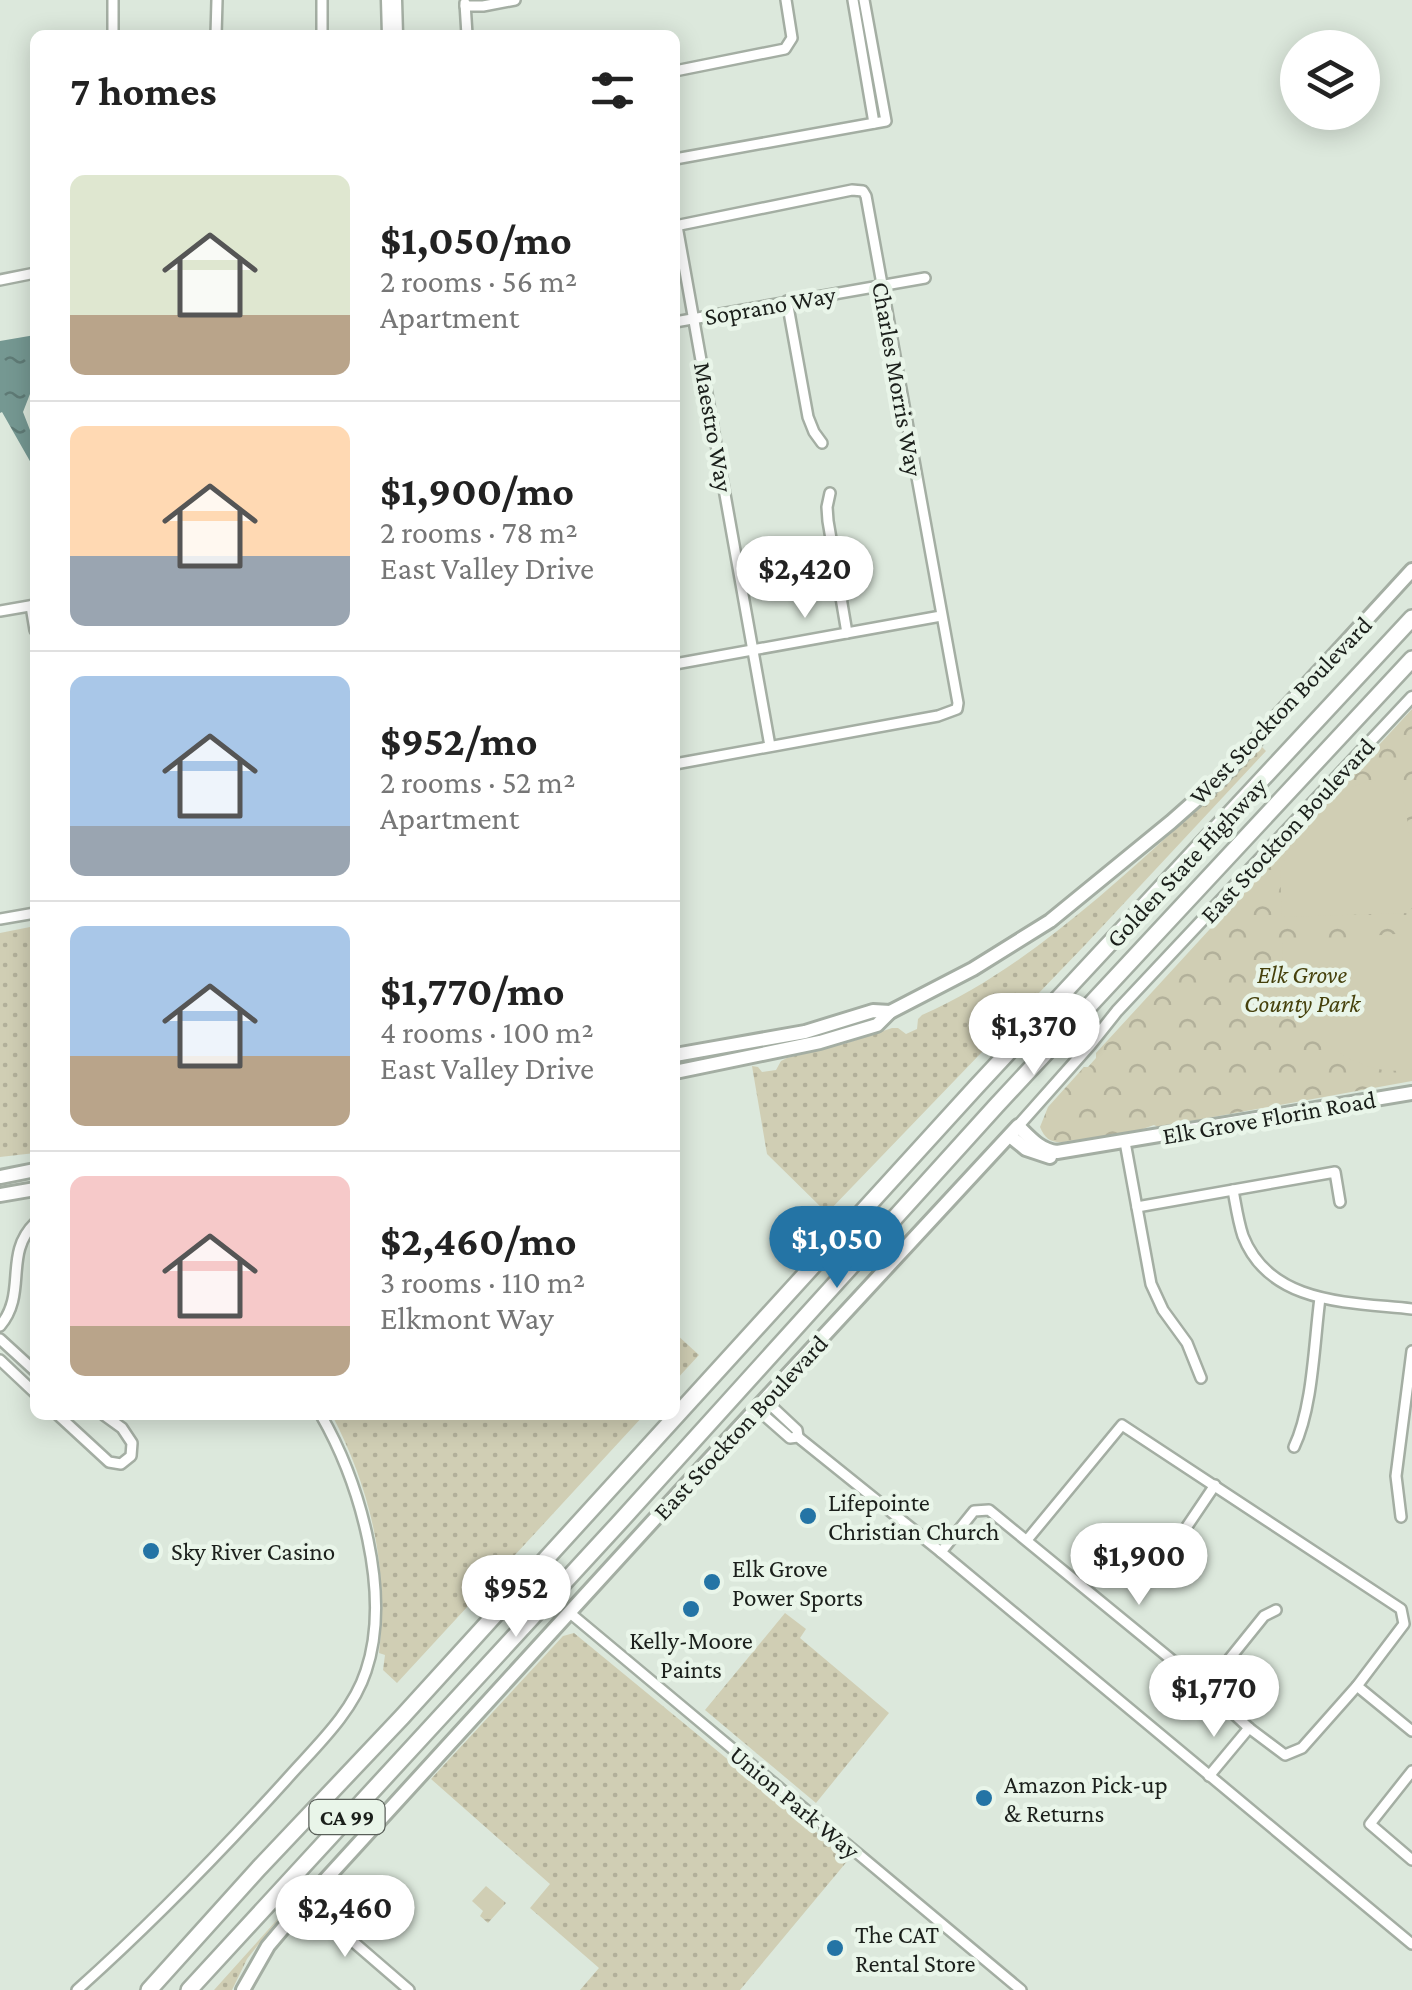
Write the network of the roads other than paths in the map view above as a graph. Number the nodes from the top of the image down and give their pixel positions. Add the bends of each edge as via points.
1 (113, 0) edge
2 (216, 0) edge
3 (322, 0) edge
4 (387, 0) edge
5 (396, 0) edge
6 (515, 0) edge
7 (786, 0) edge
8 (853, 0) edge
9 (864, 0) edge
10 (465, 3) edge
11 (113, 30) edge
12 (216, 30) edge
13 (322, 30) edge
14 (388, 30) edge
15 (397, 30) edge
16 (466, 30) edge
17 (680, 69) edge
18 (874, 123) junction
19 (680, 157) edge
20 (680, 225) edge
21 (680, 246) edge
22 (30, 274) edge
23 (925, 278) dead end
24 (0, 280) edge
25 (881, 286) junction
26 (787, 301) junction
27 (694, 318) junction
28 (680, 321) edge
29 (822, 443) dead end
30 (830, 493) dead end
31 (1412, 570) edge
32 (30, 606) edge
33 (0, 611) edge
34 (941, 616) junction
35 (1412, 618) edge
36 (847, 633) junction
37 (754, 650) junction
38 (1412, 659) edge
39 (680, 663) edge
40 (1412, 697) edge
41 (770, 746) junction
42 (680, 763) edge
43 (30, 914) edge
44 (0, 919) edge
45 (890, 1012) junction
46 (823, 1027) junction
47 (761, 1040) junction
48 (680, 1054) edge
49 (768, 1054) junction
50 (706, 1066) junction
51 (680, 1071) edge
52 (1412, 1092) edge
53 (1014, 1131) junction
54 (1125, 1142) junction
55 (30, 1171) edge
56 (0, 1176) edge
57 (30, 1190) edge
58 (1233, 1190) junction
59 (0, 1195) edge
60 (1340, 1202) dead end
61 (1137, 1207) junction
62 (30, 1229) edge
63 (1320, 1298) junction
64 (1412, 1309) edge
65 (0, 1326) edge
66 (0, 1338) edge
67 (1412, 1350) edge
68 (0, 1360) edge
69 (30, 1367) edge
70 (1201, 1378) dead end
71 (30, 1388) edge
72 (761, 1405) junction
73 (680, 1412) edge
74 (63, 1420) edge
75 (111, 1420) edge
76 (324, 1420) edge
77 (673, 1420) edge
78 (1407, 1443) edge
79 (1294, 1447) dead end
80 (1215, 1485) junction
81 (1401, 1517) dead end
82 (1026, 1540) junction
83 (941, 1552) junction
84 (1162, 1562) dead end
85 (1276, 1610) dead end
86 (570, 1613) junction
87 (1356, 1686) junction
88 (1206, 1688) junction
89 (1249, 1728) junction
90 (1412, 1730) edge
91 (1412, 1771) edge
92 (1209, 1776) junction
93 (1412, 1860) edge
94 (306, 1901) junction
95 (1412, 1944) edge
96 (163, 1974) junction
97 (76, 1990) edge
98 (138, 1990) edge
99 (149, 1990) edge
100 (192, 1990) edge
101 (243, 1990) edge
102 (410, 1990) edge
103 (1022, 1990) edge

1 - 11 street
2 - 12 street
3 - 13 street
4 - 14 street
5 - 15 street
6 - 10 street
7 - 17 street via 792,38 785,50
8 - 18 street
9 - 18 street via 886,121
10 - 16 street
18 - 19 street
20 - 25 street, Charles Morris Way via 857,190 866,196
21 - 27 street, Maestro Way
22 - 24 street
23 - 25 street, Soprano Way
25 - 26 street, Soprano Way
25 - 34 street, Charles Morris Way
26 - 27 street, Soprano Way
26 - 29 street via 808,417
27 - 28 street, Soprano Way
27 - 37 street, Maestro Way
30 - 36 street via 826,507
31 - 45 main road, West Stockton Boulevard via 1223,776 1171,822 1050,921
32 - 33 street
34 - 36 street
34 - 41 street, Charles Morris Way via 957,709
35 - 73 highway, Golden State Highway / CA 99
36 - 37 street
37 - 39 street
37 - 41 street, Maestro Way
38 - 100 highway, Golden State Highway / CA 99
40 - 53 street, East Stockton Boulevard via 1116,1011
41 - 42 street, Charles Morris Way
43 - 44 street
45 - 46 main road
45 - 49 main road, West Stockton Boulevard via 857,1032
46 - 47 main road
46 - 49 main road
47 - 48 main road
47 - 50 main road via 754,1049
49 - 50 main road
50 - 51 main road
52 - 54 main road, Elk Grove Florin Road
53 - 54 main road, Elk Grove Florin Road via 1047,1151
53 - 72 main road, East Stockton Boulevard
54 - 61 street
55 - 56 main road
57 - 59 main road
58 - 60 street via 1335,1172
58 - 61 street
58 - 63 street via 1242,1233 1257,1261 1290,1288
61 - 70 street via 1154,1294
62 - 65 street via 18,1251 10,1312
63 - 64 street
63 - 79 street via 1306,1414
66 - 69 street
67 - 78 street
68 - 71 street
72 - 83 street
72 - 86 main road, East Stockton Boulevard
74 - 75 street via 109,1462 121,1464 131,1456 132,1443
76 - 97 street via 355,1490 371,1562 374,1627 362,1683 336,1724 218,1856
77 - 96 highway, Golden State Highway / CA 99
78 - 81 street via 1396,1485
80 - 82 street via 1122,1425
80 - 84 street
80 - 87 street via 1400,1610 1404,1624
82 - 83 street via 990,1510 974,1511
82 - 88 street
83 - 92 street
85 - 88 street
86 - 94 main road, East Stockton Boulevard
86 - 103 street, Union Park Way
87 - 89 street via 1302,1748 1285,1755
87 - 90 street
88 - 89 street
89 - 92 street
91 - 93 street via 1370,1824
92 - 95 street
94 - 101 main road, East Stockton Boulevard via 268,1946
94 - 102 street
96 - 98 highway
96 - 99 highway, Golden State Highway / CA 99

